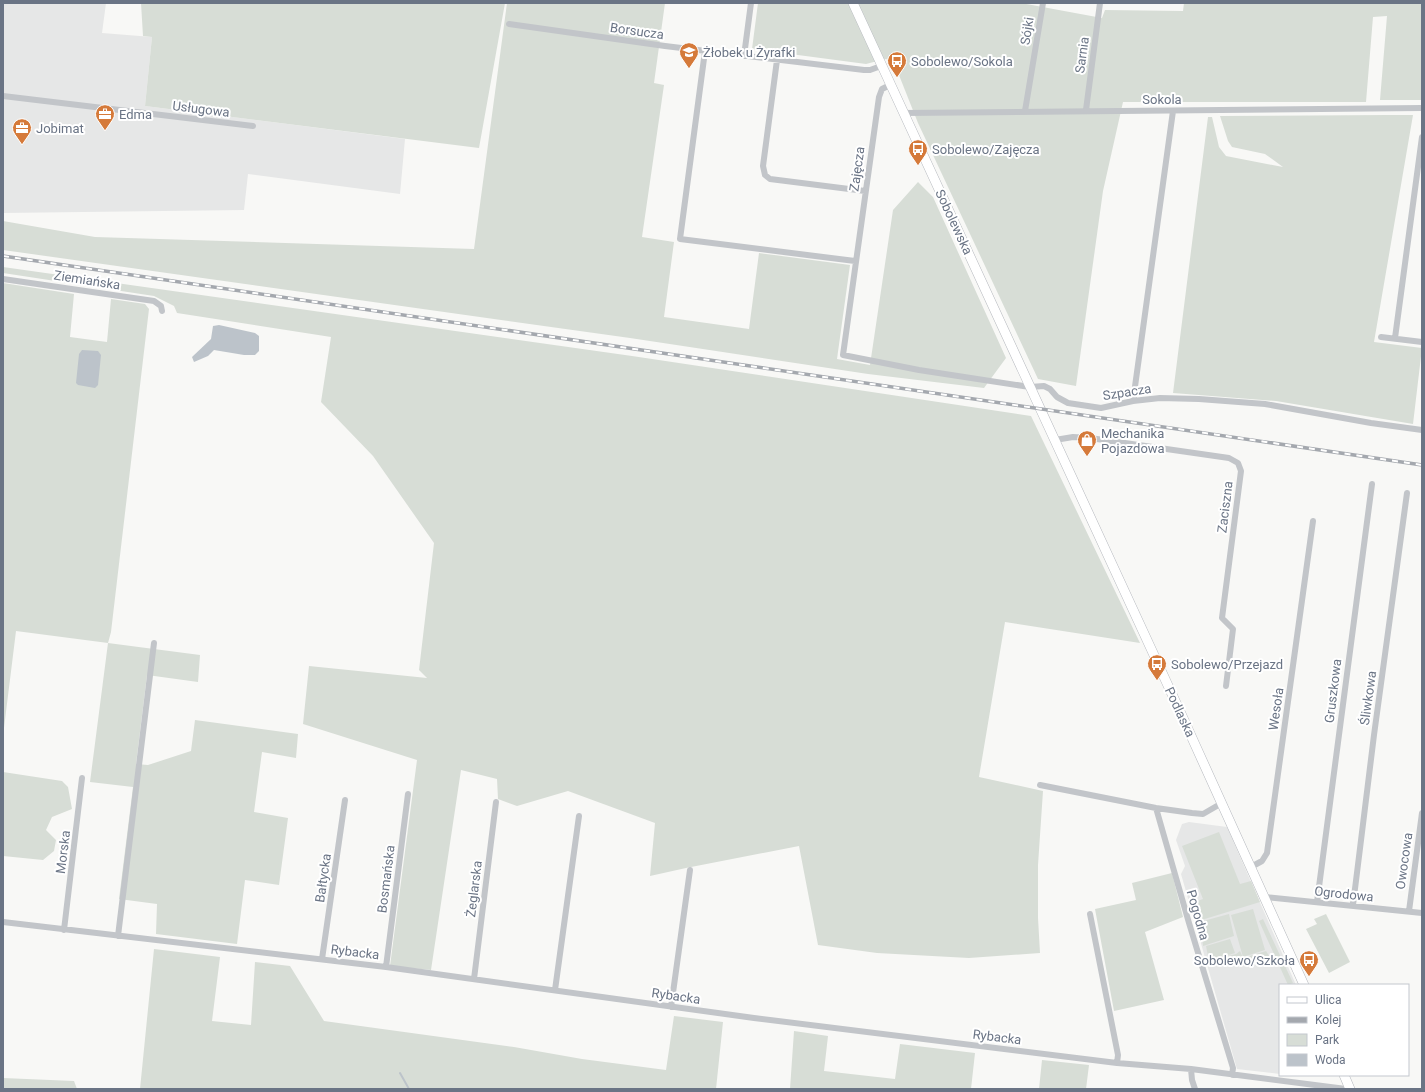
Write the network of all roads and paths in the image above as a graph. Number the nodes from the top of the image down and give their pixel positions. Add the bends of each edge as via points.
1 (751, 3) edge
2 (853, 3) edge
3 (1043, 3) edge
4 (1100, 3) edge
5 (509, 24) dead end
6 (705, 51) junction
7 (744, 56) junction
8 (777, 60) junction
9 (881, 66) junction
10 (890, 85) junction
11 (3, 96) edge
12 (1422, 108) edge
13 (1086, 110) junction
14 (1025, 111) junction
15 (1173, 111) junction
16 (903, 113) junction
17 (254, 126) dead end
18 (1422, 137) edge
19 (866, 191) junction
20 (855, 262) junction
21 (3, 279) edge
22 (162, 311) dead end
23 (1381, 337) dead end
24 (1394, 338) junction
25 (1422, 342) edge
26 (843, 355) joint
27 (1030, 386) junction
28 (1133, 401) junction
29 (1422, 430) edge
30 (1055, 440) junction
31 (1372, 484) dead end
32 (1407, 493) dead end
33 (1313, 522) dead end
34 (154, 643) dead end
35 (1226, 686) dead end
36 (82, 778) dead end
37 (1040, 785) dead end
38 (408, 794) dead end
39 (345, 800) dead end
40 (496, 802) dead end
41 (1222, 803) junction
42 (1156, 808) junction
43 (1422, 813) edge
44 (579, 816) dead end
45 (1251, 867) junction
46 (690, 870) dead end
47 (1264, 897) junction
48 (1317, 902) junction
49 (1353, 905) junction
50 (1408, 911) junction
51 (1422, 913) edge
52 (1090, 914) dead end
53 (3, 922) edge
54 (64, 930) junction
55 (118, 936) junction
56 (322, 959) junction
57 (386, 967) junction
58 (474, 979) junction
59 (1304, 984) edge
60 (555, 990) junction
61 (671, 1007) junction
62 (1117, 1062) junction
63 (1191, 1069) junction
64 (1232, 1074) junction
65 (1344, 1076) edge
66 (1307, 1087) edge
67 (1196, 1089) edge
68 (1346, 1089) edge
69 (1350, 1089) edge

1 - 7 street
2 - 9 street, Sobolewska
3 - 14 street, Sójki
4 - 13 street, Sarnia
5 - 6 street, Borsucza
6 - 7 street, Borsucza
6 - 20 street via 680,238
7 - 8 street, Borsucza
8 - 9 street, Borsucza via 864,70
8 - 19 street via 763,166 765,175 770,179
9 - 10 street, Sobolewska
10 - 16 street, Sobolewska
10 - 19 street, Zajęcza via 882,89 879,97
11 - 17 street, Usługowa
12 - 15 street, Sokola
13 - 14 street, Sokola
13 - 15 street, Sokola
14 - 16 street, Sokola
15 - 28 street
16 - 27 street, Sobolewska
18 - 24 street
19 - 20 street, Zajęcza
20 - 26 street, Zajęcza
21 - 22 street, Ziemiańska via 154,302 161,306
23 - 24 street
24 - 25 street
26 - 27 street, Szpacza via 919,370
27 - 28 street, Szpacza via 1044,386 1068,403 1081,406 1101,408
27 - 30 street, Sobolewska
28 - 29 street, Szpacza via 1160,398 1265,404
30 - 35 street, Zaciszna via 1090,438 1229,458 1238,463 1241,471 1222,618 1233,629
30 - 41 street, Podlaska
31 - 48 street, Gruszkowa
32 - 49 street, Śliwkowa
33 - 45 street, Wesoła via 1267,853 1262,861
34 - 55 street
36 - 54 street, Morska
37 - 42 street
38 - 57 street, Bosmańska
39 - 56 street, Bałtycka
40 - 58 street, Żeglarska
41 - 42 street via 1203,814
41 - 45 street, Podlaska
42 - 64 street, Pogodna via 1233,1068
43 - 50 street, Owocowa
44 - 60 street
45 - 47 street, Podlaska
46 - 61 street
47 - 48 street, Ogrodowa
47 - 59 street, Podlaska
48 - 49 street, Ogrodowa
49 - 50 street, Ogrodowa
50 - 51 street, Ogrodowa
52 - 62 street via 1118,1055
53 - 54 street, Rybacka
54 - 55 street, Rybacka
55 - 56 street, Rybacka
56 - 57 street, Rybacka
57 - 58 street, Rybacka
58 - 60 street, Rybacka
60 - 61 street, Rybacka
61 - 62 street, Rybacka
62 - 63 street, Rybacka
63 - 64 street, Rybacka
63 - 67 street
64 - 66 street, Rybacka
65 - 69 street
66 - 68 street, Rybacka

